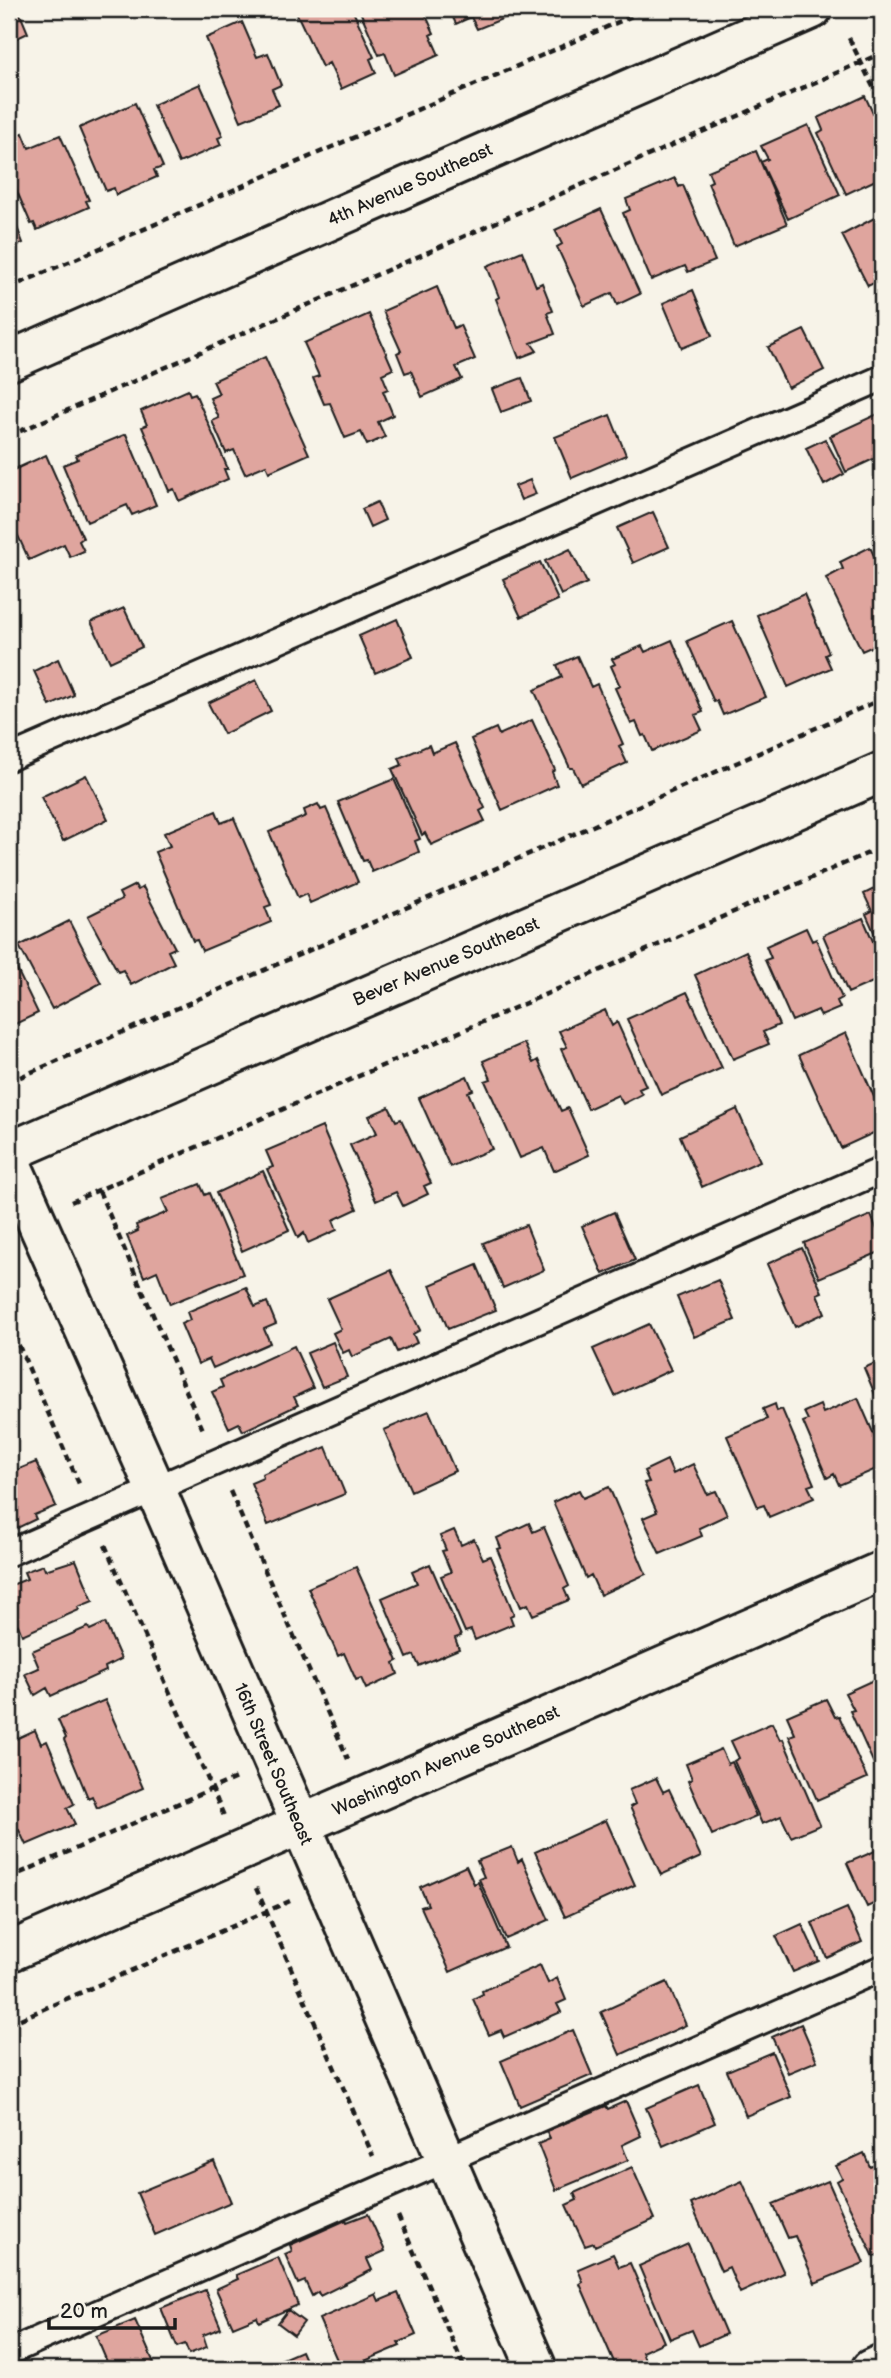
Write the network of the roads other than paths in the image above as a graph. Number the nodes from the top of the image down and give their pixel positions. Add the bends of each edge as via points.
1 (812, 9) edge
2 (9, 361) edge
3 (882, 378) edge
4 (9, 758) edge
5 (882, 772) edge
6 (9, 1152) edge
7 (9, 1159) edge
8 (882, 1170) edge
9 (155, 1488) junction
10 (9, 1553) edge
11 (882, 1571) edge
12 (300, 1825) junction
13 (9, 1952) edge
14 (882, 1968) edge
15 (446, 2161) junction
16 (9, 2352) edge
17 (882, 2364) edge
18 (537, 2369) edge
19 (871, 2369) edge

1 - 2 street, 4th Avenue Southeast
3 - 4 lane
5 - 6 street, Bever Avenue Southeast
7 - 9 street, 16th Street Southeast
8 - 9 lane
9 - 10 lane
9 - 12 street, 16th Street Southeast
11 - 12 street, Washington Avenue Southeast
12 - 13 street, Washington Avenue Southeast
12 - 15 street, 16th Street Southeast
14 - 15 lane
15 - 16 lane
15 - 18 street, 16th Street Southeast
17 - 19 street

